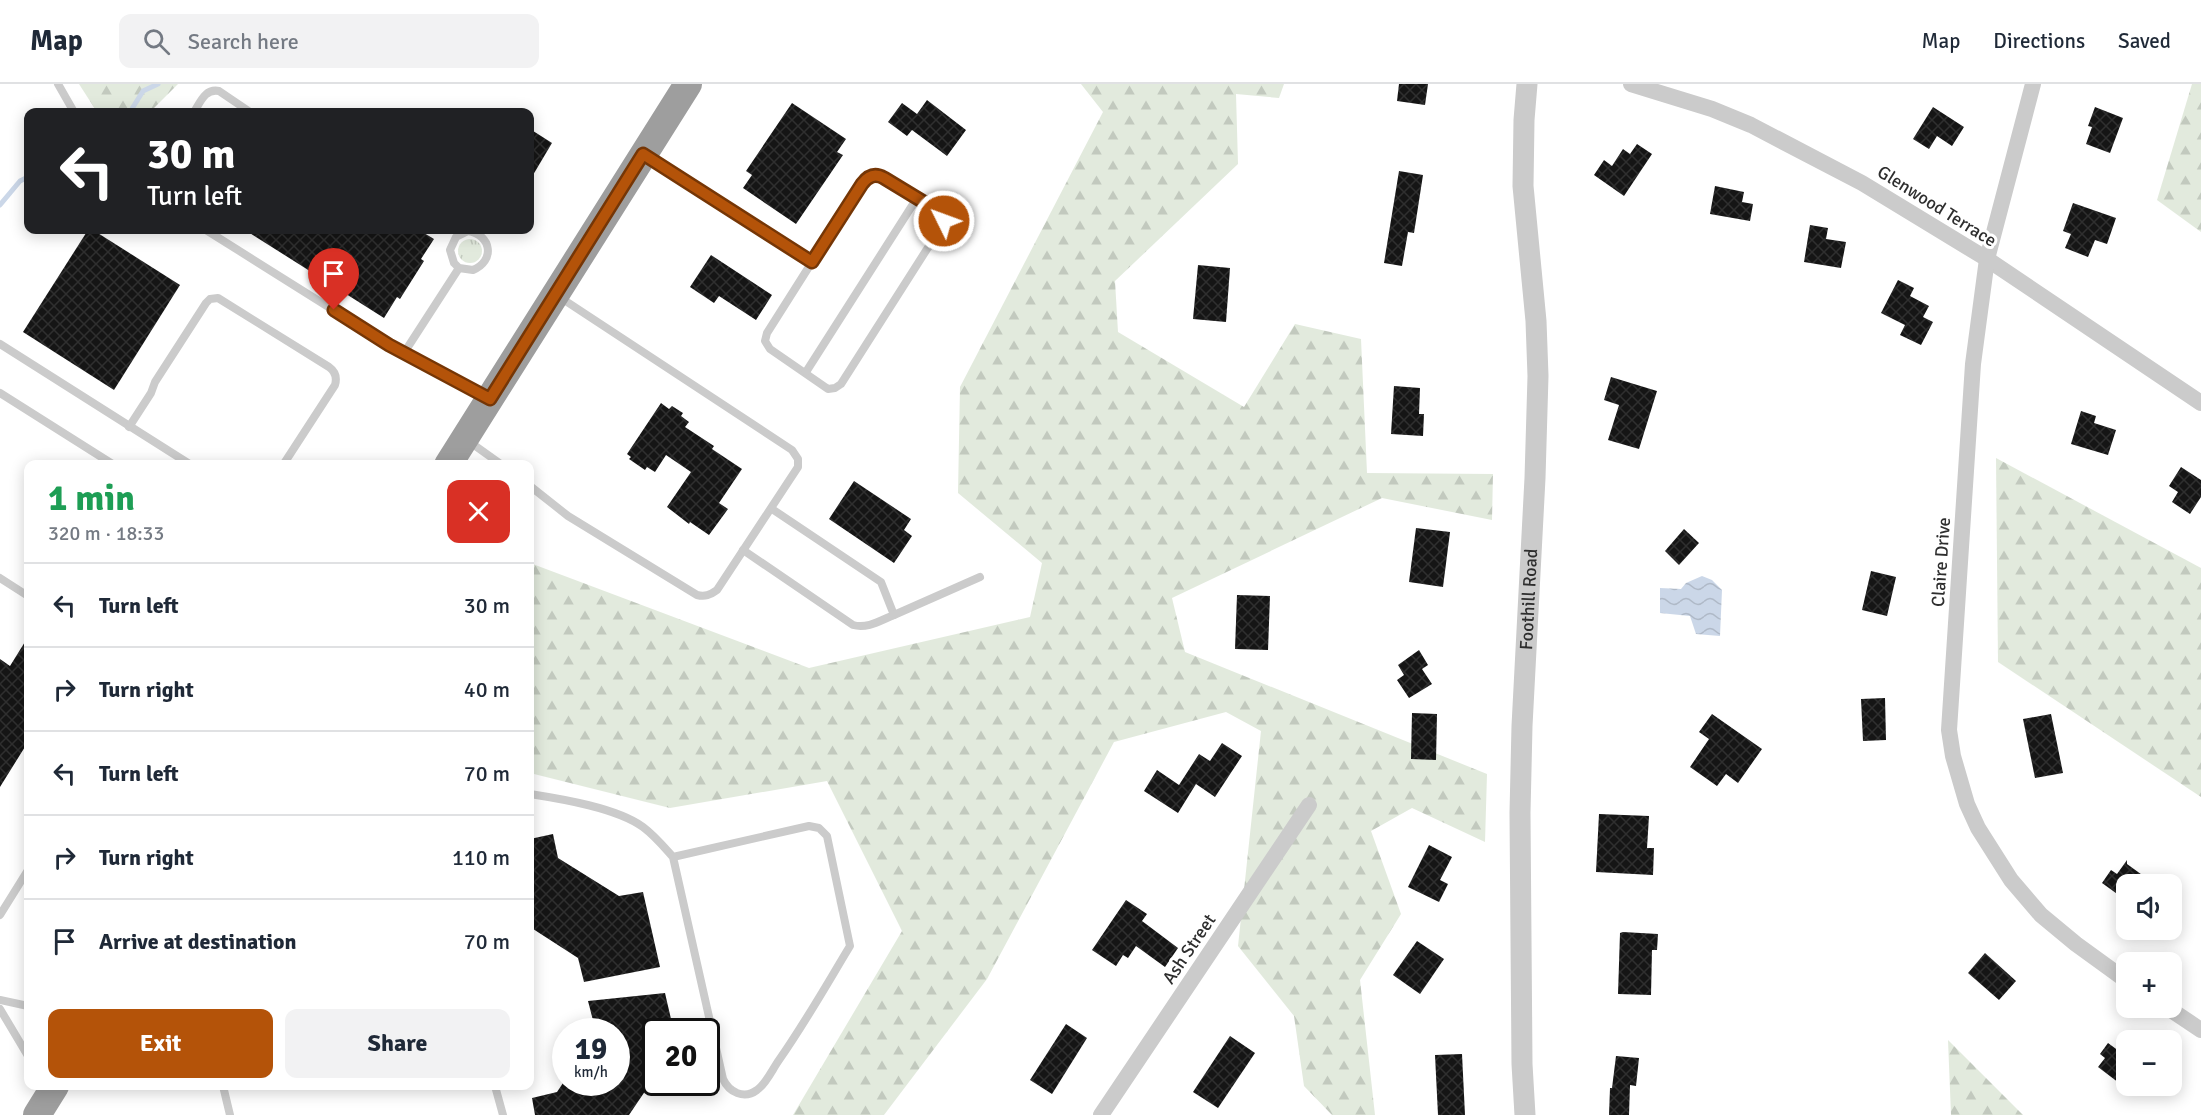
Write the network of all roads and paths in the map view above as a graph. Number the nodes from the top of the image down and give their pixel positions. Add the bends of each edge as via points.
1 (58, 84) edge
2 (688, 84) edge
3 (1527, 84) edge
4 (1631, 84) edge
5 (2033, 84) edge
6 (72, 108) edge
7 (196, 108) edge
8 (244, 108) edge
9 (643, 154) junction
10 (917, 198) junction
11 (212, 234) edge
12 (462, 234) edge
13 (476, 234) edge
14 (1987, 259) junction
15 (812, 262) junction
16 (459, 268) junction
17 (555, 294) junction
18 (0, 344) edge
19 (405, 353) junction
20 (806, 372) junction
21 (0, 393) edge
22 (490, 399) junction
23 (2201, 403) edge
24 (129, 427) junction
25 (464, 439) junction
26 (106, 460) edge
27 (182, 460) edge
28 (286, 460) edge
29 (451, 460) edge
30 (495, 460) edge
31 (534, 489) edge
32 (772, 508) junction
33 (743, 550) junction
34 (980, 577) dead end
35 (0, 578) edge
36 (24, 593) edge
37 (894, 615) junction
38 (534, 795) edge
39 (1309, 805) dead end
40 (673, 857) junction
41 (24, 876) edge
42 (0, 915) edge
43 (2116, 973) edge
44 (0, 1000) edge
45 (24, 1005) edge
46 (0, 1009) edge
47 (2182, 1017) edge
48 (2201, 1030) edge
49 (24, 1048) edge
50 (224, 1090) edge
51 (496, 1090) edge
52 (230, 1115) edge
53 (502, 1115) edge
54 (1101, 1115) edge
55 (1525, 1115) edge

1 - 6 lane
2 - 9 highway
3 - 55 street, Foothill Road via 1523,186 1538,376 1520,802
4 - 14 street, Glenwood Terrace via 1751,125 1862,183
5 - 14 street, Claire Drive
7 - 8 lane via 214,90
9 - 15 lane
9 - 17 highway
10 - 15 lane via 880,176 870,176
10 - 20 lane
10 - 20 lane via 940,212 944,221 847,374 831,389
11 - 19 lane
12 - 16 lane via 450,250
13 - 16 lane via 488,246 485,262 473,270
14 - 23 street, Glenwood Terrace
14 - 43 street, Claire Drive via 1973,364 1949,730 1953,756 1966,804 2011,880 2041,915
15 - 20 lane via 765,336 770,349
16 - 19 lane
17 - 22 highway
17 - 32 lane via 796,454 798,467
18 - 24 lane
19 - 22 lane
21 - 26 lane
22 - 25 highway
24 - 27 lane
24 - 28 lane via 206,303 213,298 222,299 330,367 336,376 335,385
25 - 29 highway
25 - 30 lane
31 - 33 lane via 568,516 697,595 708,596 717,590
32 - 33 lane
32 - 37 lane via 881,582
33 - 37 lane via 853,625 869,625
34 - 37 lane
35 - 36 lane
38 - 40 lane via 617,814 641,826
39 - 54 street, Ash Street
40 - 40 lane via 809,826 819,828 826,836 850,946 783,1055 760,1088 748,1095 730,1090 723,1079
41 - 42 lane
44 - 45 lane
46 - 49 lane
47 - 48 street
50 - 52 lane
51 - 53 lane

